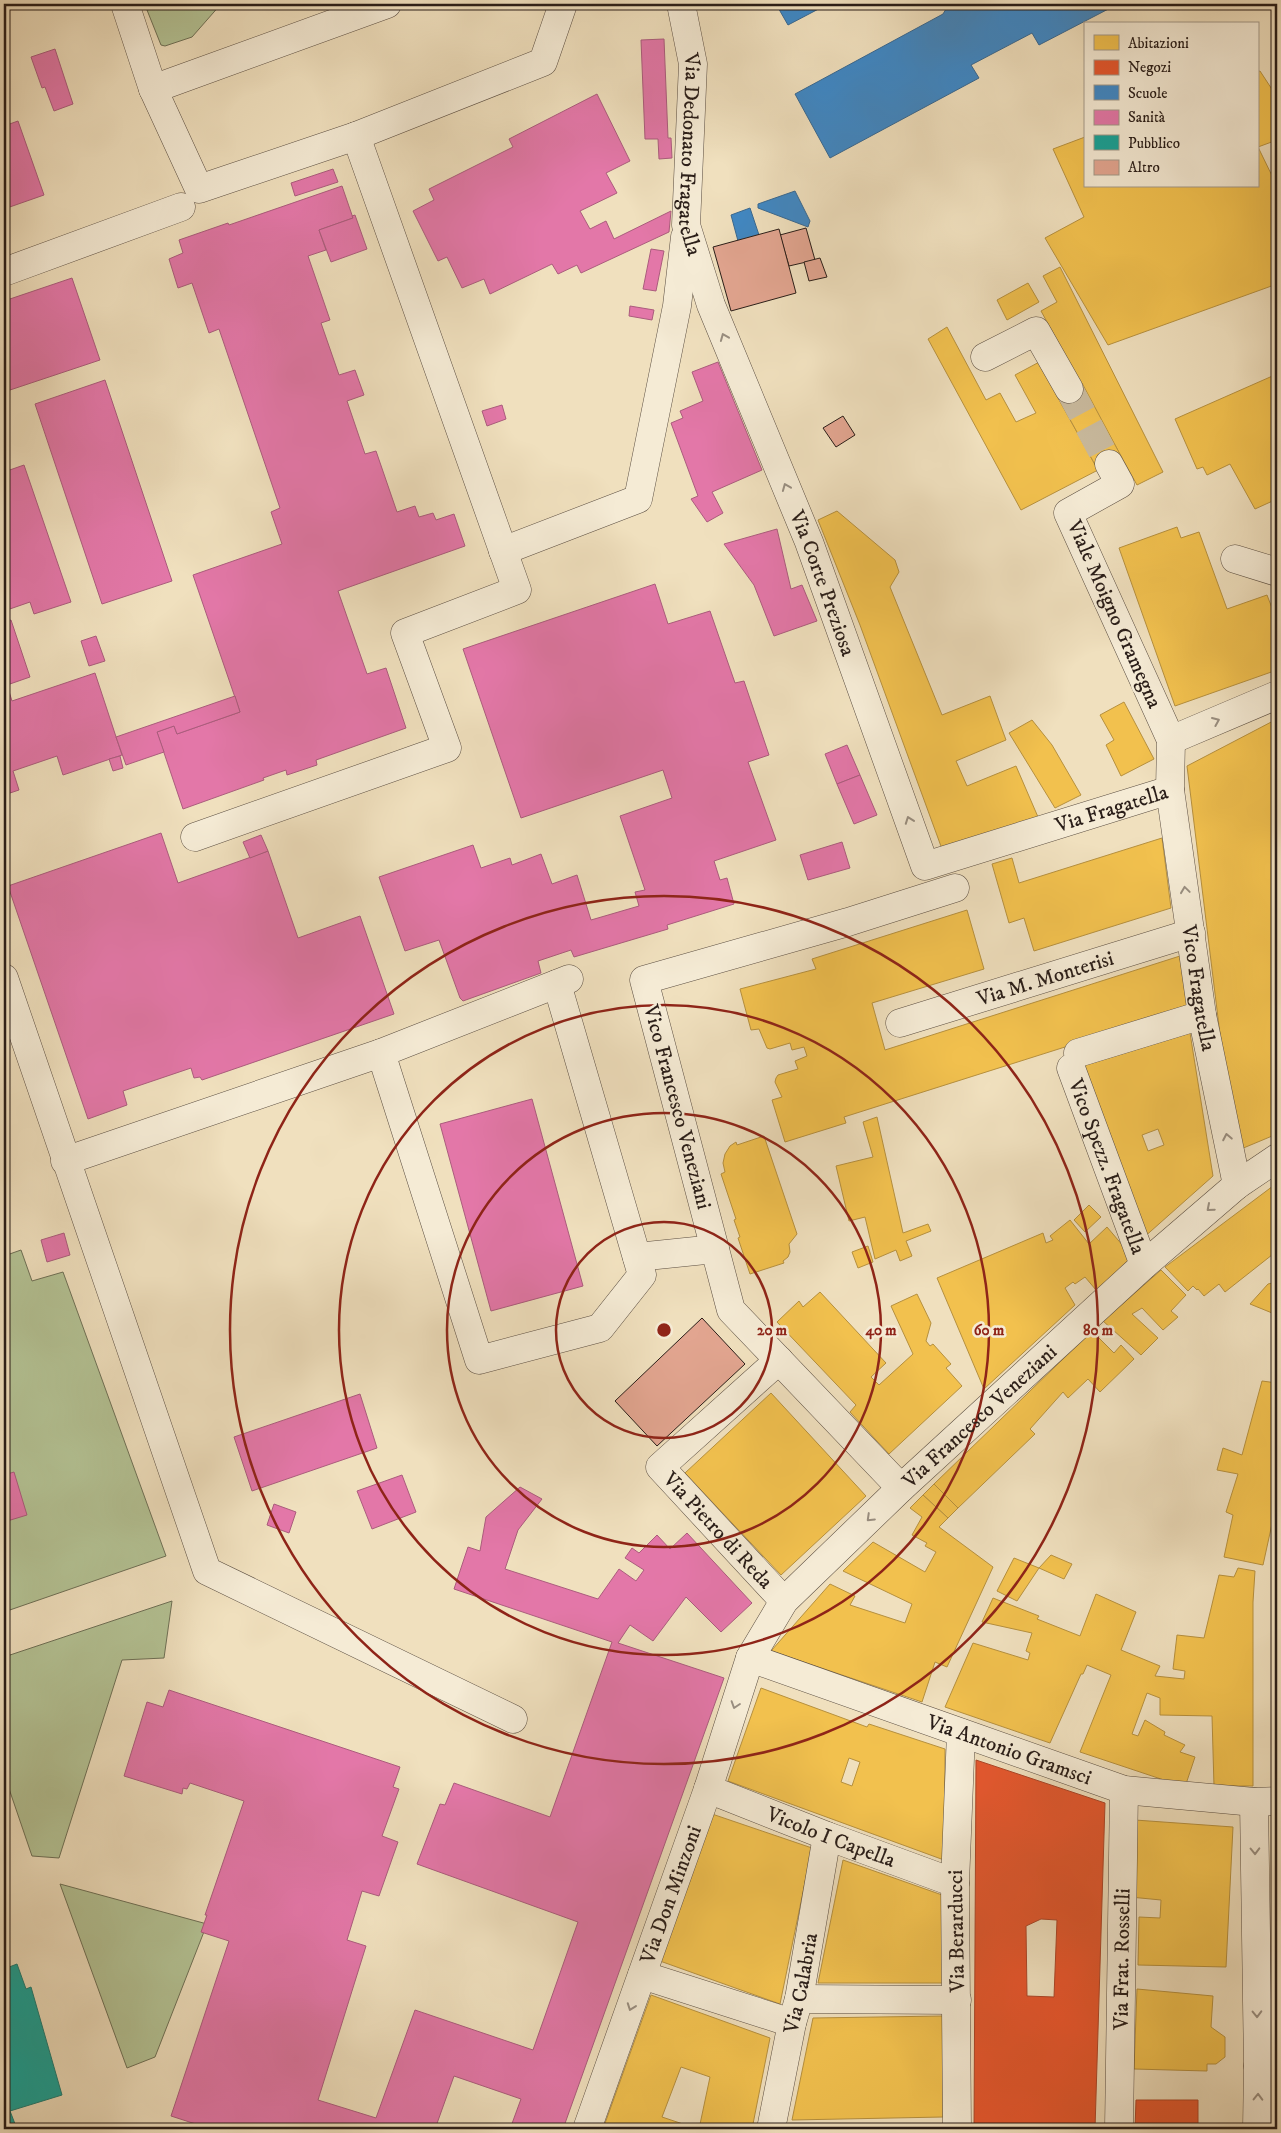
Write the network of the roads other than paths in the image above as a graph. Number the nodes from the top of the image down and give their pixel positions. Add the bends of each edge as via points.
1 (125, 4) edge
2 (386, 4) edge
3 (563, 4) edge
4 (681, 4) edge
5 (153, 90) junction
6 (356, 136) junction
7 (181, 207) dead end
8 (686, 225) junction
9 (4, 272) edge
10 (711, 305) joint
11 (985, 357) dead end
12 (1069, 389) tunnel mouth
13 (1114, 474) dead end
14 (503, 551) junction
15 (1234, 559) dead end
16 (1277, 572) edge
17 (1277, 694) edge
18 (1171, 740) junction
19 (1170, 790) junction
20 (195, 836) dead end
21 (925, 866) joint
22 (955, 888) dead end
23 (1191, 933) junction
24 (4, 978) edge
25 (1202, 1015) junction
26 (900, 1023) dead end
27 (381, 1053) junction
28 (1277, 1158) edge
29 (65, 1161) junction
30 (1237, 1185) junction
31 (715, 1249) junction
32 (637, 1258) junction
33 (1144, 1265) junction
34 (779, 1360) junction
35 (901, 1488) junction
36 (784, 1601) junction
37 (750, 1658) junction
38 (513, 1719) dead end
39 (961, 1733) junction
40 (708, 1789) junction
41 (1124, 1790) junction
42 (1266, 1802) edge
43 (827, 1836) junction
44 (955, 1883) junction
45 (642, 1975) junction
46 (957, 2000) junction
47 (795, 2011) junction
48 (1268, 2066) edge
49 (587, 2129) edge
50 (771, 2129) edge
51 (957, 2129) edge
52 (1119, 2129) edge
53 (1257, 2129) edge

1 - 5 street
2 - 5 street
3 - 6 street via 543,62
4 - 8 street, Via Dedonato Fragatella via 692,64
5 - 6 street via 199,189
6 - 14 street
7 - 9 street
8 - 10 street, Via Dedonato Fragatella
8 - 14 street via 677,306 638,499
21 -> 10 street, Via Corte Preziosa via 809,542
11 - 12 street via 1036,331
13 - 18 street, Viale Moigno Gramegna via 1068,513
14 - 20 street via 517,590 405,633 447,748
15 - 16 street
18 -> 17 street
18 - 19 street, Via Fragatella
19 - 21 street, Via Fragatella
23 -> 19 street, Vico Fragatella
22 - 31 street, Vico Francesco Veneziani via 644,980
23 - 25 street, Vico Fragatella
23 - 26 street, Via M. Monterisi
24 - 29 street
30 -> 25 street, Vico Fragatella
25 - 33 street, Vico Spezz. Fragatella via 1075,1061
27 - 29 street
27 - 32 street via 563,982
27 - 32 street via 479,1360 600,1328 642,1275
28 - 30 street, Via Francesco Veneziani
29 - 38 street via 207,1571
30 -> 33 street, Via Francesco Veneziani
31 - 32 street
31 - 34 street, Vico Francesco Veneziani via 732,1310
33 - 35 street, Via Francesco Veneziani
34 - 35 street, Vico Francesco Veneziani
34 - 36 street, Via Pietro di Reda via 660,1467
35 -> 36 street, Via Francesco Veneziani
36 - 37 street, Via Francesco Veneziani
37 - 39 street, Via Antonio Gramsci
37 -> 40 street, Via Don Minzoni
39 - 41 street, Via Antonio Gramsci
39 - 44 street, Via Berarducci
40 - 43 street, Vicolo I Capella
40 - 45 street, Via Don Minzoni
41 - 42 street, Via Antonio Gramsci
41 - 52 street, Via Frat. Rosselli
42 -> 48 street
43 - 44 street, Vicolo I Capella
43 - 47 street, Via Calabria
44 - 46 street, Via Berarducci
45 - 47 street
45 -> 49 street, Via Don Minzoni
46 - 47 street
46 - 51 street, Via Berarducci
47 - 50 street, Via Calabria
53 -> 48 street

